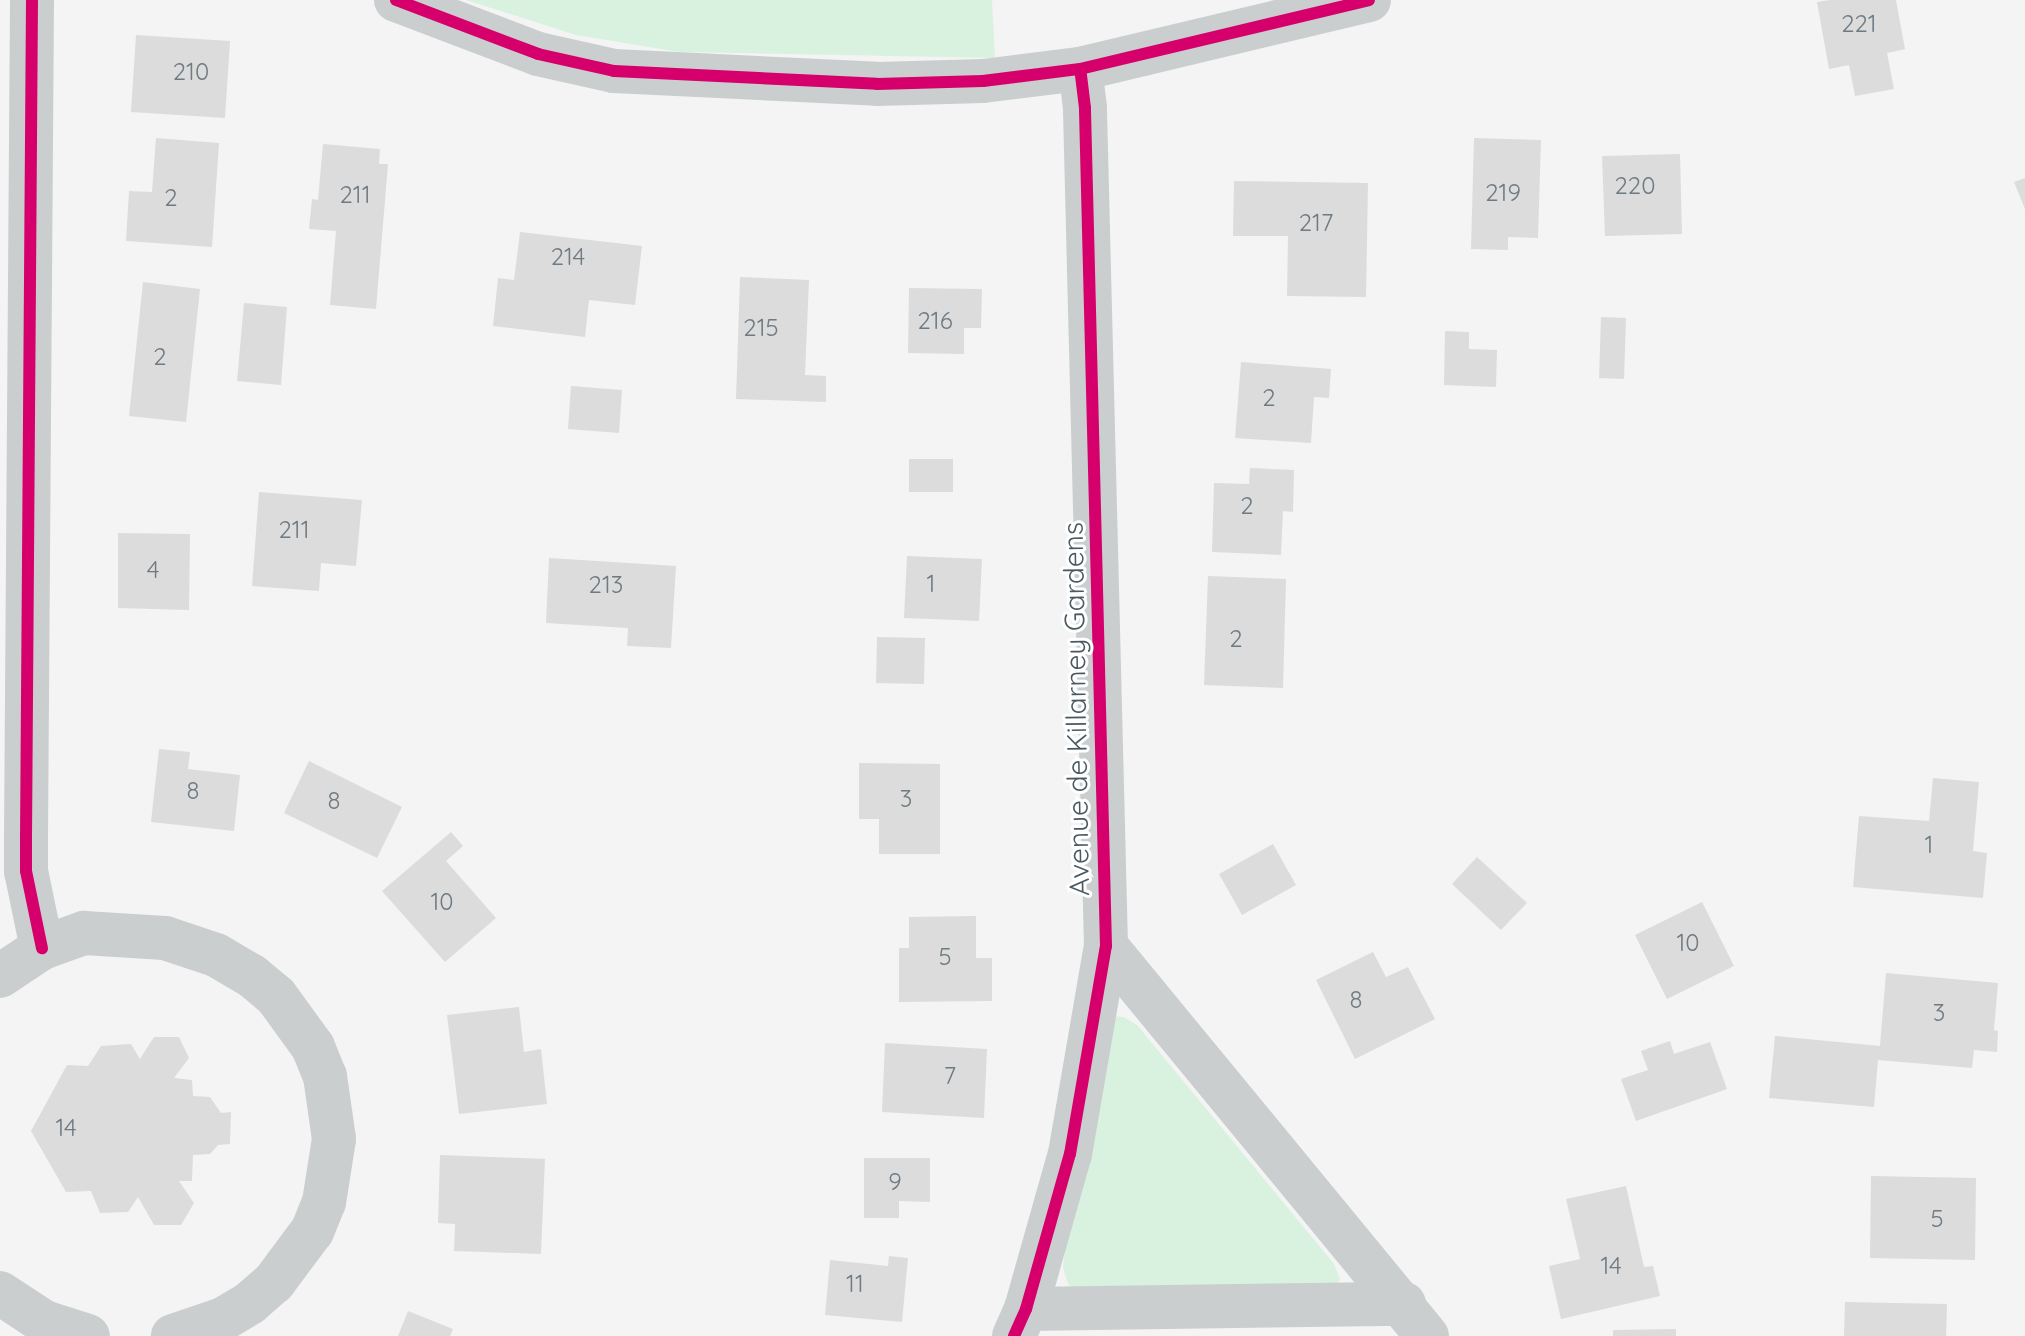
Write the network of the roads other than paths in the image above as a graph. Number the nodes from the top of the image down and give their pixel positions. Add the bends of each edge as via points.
1 (32, 0) edge
2 (396, 0) edge
3 (1369, 0) edge
4 (1080, 69) junction
5 (1106, 946) junction
6 (42, 948) junction
7 (0, 976) edge
8 (0, 1293) edge
9 (1416, 1320) edge
10 (1020, 1322) edge
11 (88, 1336) edge
12 (173, 1336) edge

1 - 6 street via 26,871
2 - 4 street via 538,54 614,71 877,84 983,81
3 - 4 street
4 - 5 street, Avenue de Killarney Gardens
5 - 9 street, Avenue de Killarney Gardens
5 - 10 street, Avenue de Killarney Gardens via 1070,1154
6 - 7 street
6 - 12 street via 84,933 135,934 183,943 225,959 286,1008 313,1047 325,1076 334,1139 324,1202 312,1231 274,1282 250,1303 223,1319
8 - 11 street via 44,1322
9 - 10 street, Avenue de Killarney Gardens

